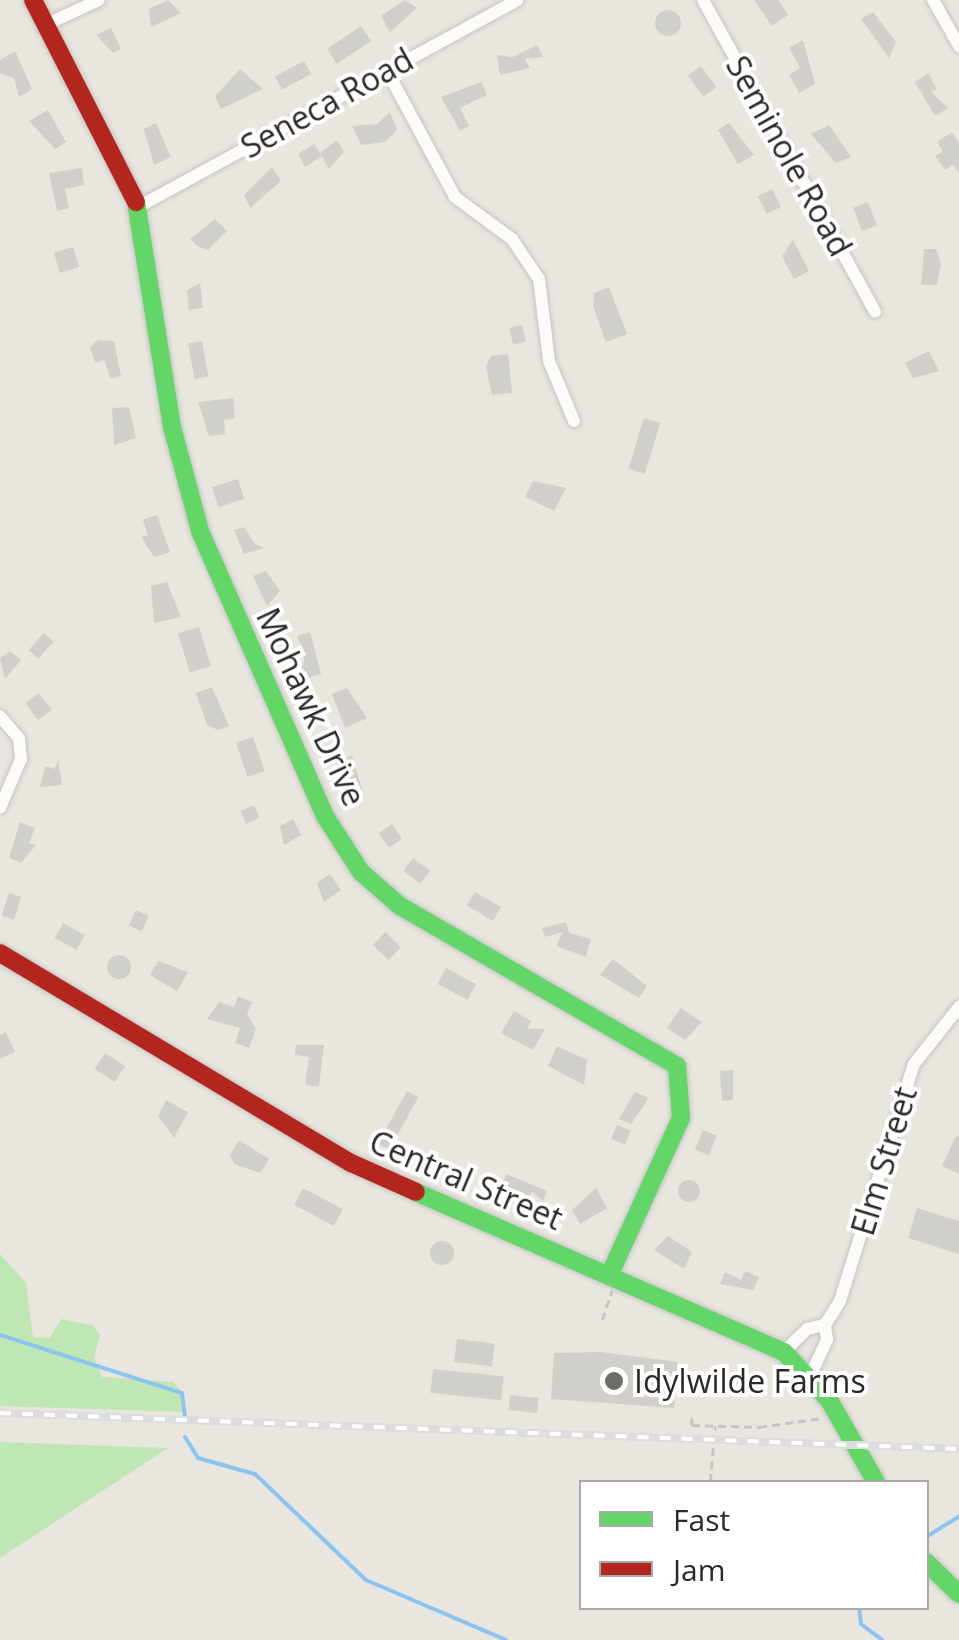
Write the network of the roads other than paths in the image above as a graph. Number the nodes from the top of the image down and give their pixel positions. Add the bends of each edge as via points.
1 (33, 0) edge
2 (99, 0) edge
3 (516, 0) edge
4 (703, 0) edge
5 (933, 0) edge
6 (47, 24) junction
7 (959, 46) edge
8 (387, 71) junction
9 (138, 207) junction
10 (875, 312) dead end
11 (574, 421) dead end
12 (0, 716) edge
13 (0, 808) edge
14 (0, 953) edge
15 (959, 1007) edge
16 (610, 1274) junction
17 (825, 1325) junction
18 (784, 1352) junction
19 (810, 1374) junction
20 (875, 1480) edge
21 (929, 1565) edge
22 (959, 1594) edge

1 - 6 street, Mohawk Drive
2 - 6 street
3 - 8 street, Seneca Road
4 - 10 street, Seminole Road
5 - 7 street
6 - 9 street, Mohawk Drive
8 - 9 street, Seneca Road
8 - 11 street via 455,197 512,239 540,279 549,361
9 - 16 street, Mohawk Drive via 172,427 200,531 325,816 361,872 400,906 677,1066 685,1095 681,1118
12 - 13 street via 19,738 21,759
14 - 16 street, Central Street via 69,988 330,1152
15 - 17 street, Elm Street via 918,1054 846,1285
16 - 18 street, Central Street
17 - 18 street via 807,1329
17 - 19 street, Elm Street via 827,1340
18 - 19 street, Central Street
19 - 20 street, Central Street
21 - 22 street

